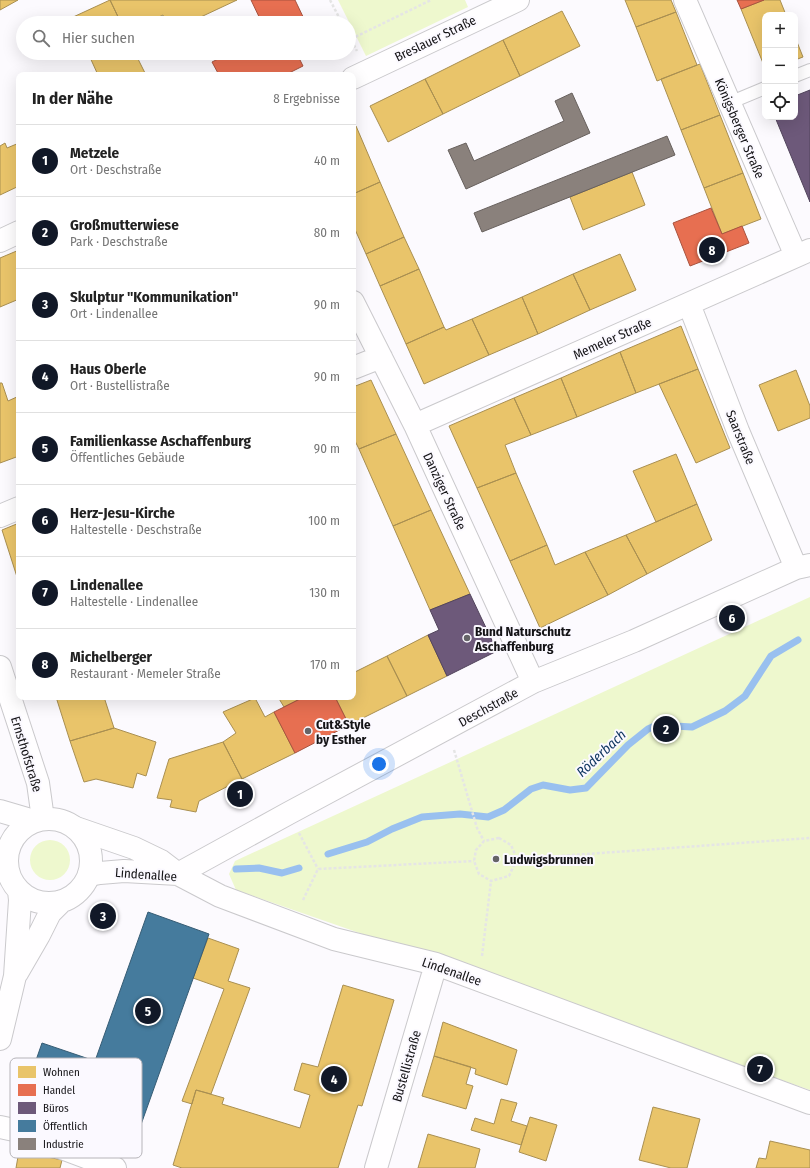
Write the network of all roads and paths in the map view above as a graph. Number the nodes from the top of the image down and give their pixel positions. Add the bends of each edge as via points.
1 (330, 0) edge
2 (431, 0) edge
3 (518, 0) edge
4 (685, 0) edge
5 (484, 7) edge
6 (338, 16) edge
7 (356, 37) edge
8 (810, 70) edge
9 (798, 75) edge
10 (356, 76) edge
11 (762, 89) edge
12 (729, 103) junction
13 (16, 233) edge
14 (0, 241) edge
15 (803, 253) edge
16 (689, 304) junction
17 (356, 308) edge
18 (380, 357) junction
19 (356, 367) edge
20 (415, 425) junction
21 (16, 509) edge
22 (0, 516) edge
23 (803, 567) edge
24 (0, 667) edge
25 (533, 682) junction
26 (448, 729) junction
27 (0, 811) edge
28 (39, 820) junction
29 (296, 827) dead end
30 (76, 828) junction
31 (810, 838) edge
32 (484, 841) junction
33 (516, 859) junction
34 (474, 861) junction
35 (3, 863) edge
36 (318, 869) junction
37 (178, 874) junction
38 (89, 875) junction
39 (491, 881) junction
40 (19, 891) junction
41 (302, 900) dead end
42 (62, 901) junction
43 (482, 962) dead end
44 (436, 964) junction
45 (15, 976) junction
46 (0, 1039) edge
47 (810, 1103) edge
48 (0, 1126) edge
49 (10, 1129) edge
50 (88, 1158) edge
51 (115, 1168) edge
52 (376, 1168) edge

1 - 6 path
2 - 7 path
3 - 5 street, Breslauer Straße
4 - 12 street, Königsberger Straße
5 - 10 street, Breslauer Straße
8 - 9 lane
11 - 12 lane
12 - 15 street, Königsberger Straße
13 - 14 street
15 - 16 street, Memeler Straße
16 - 20 street, Memeler Straße
16 - 23 street, Saarstraße via 738,431
17 - 18 street, Danziger Straße
18 - 19 street
18 - 20 street, Danziger Straße
20 - 25 street, Danziger Straße
21 - 22 street
23 - 25 street, Deschstraße
24 - 28 street, Ernsthofstraße via 38,783
25 - 26 street, Deschstraße
26 - 32 path via 477,828
26 - 37 street, Deschstraße
27 - 28 street
28 - 30 street via 55,819
28 - 35 street via 25,825 10,842
29 - 36 path
30 - 37 street via 134,848 161,861
30 - 38 street via 85,837 90,849 92,862
31 - 33 path
32 - 33 path via 498,838 511,845
32 - 34 path via 476,850
33 - 39 path via 509,876
34 - 36 path
34 - 39 path via 479,874
35 - 40 street
36 - 41 path
37 - 38 street, Lindenallee via 124,872
37 - 44 street, Lindenallee via 220,896 334,939
38 - 42 street via 83,887
39 - 43 path
40 - 42 street via 38,902 50,904
40 - 45 street
42 - 45 street via 50,913
44 - 47 street, Lindenallee
44 - 52 street, Bustellistraße
45 - 46 street
48 - 49 street
50 - 51 street

